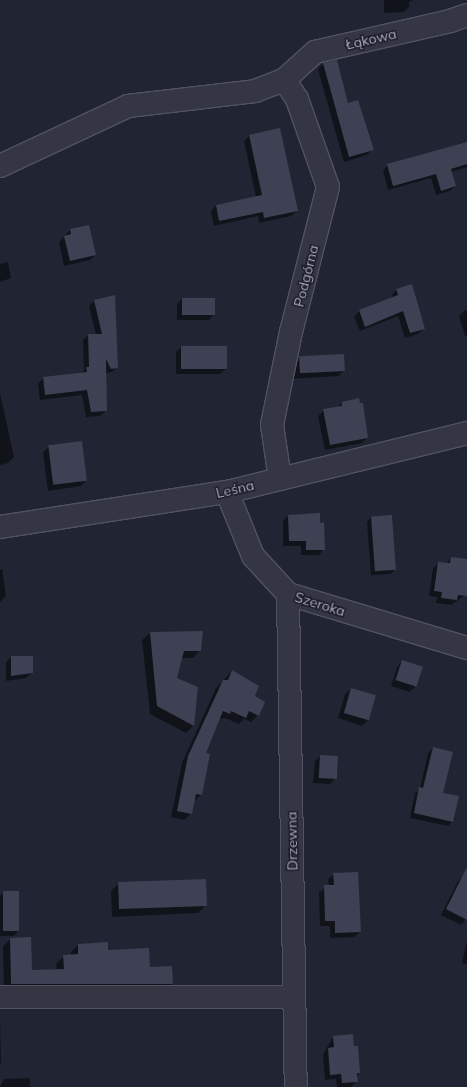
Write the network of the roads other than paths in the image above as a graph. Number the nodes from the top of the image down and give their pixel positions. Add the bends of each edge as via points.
1 (467, 15) edge
2 (284, 80) junction
3 (0, 166) edge
4 (467, 433) edge
5 (280, 479) junction
6 (227, 492) junction
7 (0, 526) edge
8 (288, 594) junction
9 (467, 648) edge
10 (0, 997) edge
11 (294, 997) junction
12 (296, 1087) edge

1 - 2 street, Łąkowa via 315,52
2 - 3 street via 255,91 128,106
2 - 5 street, Podgórna via 297,99 328,187 291,332 272,425
4 - 5 street, Leśna
5 - 6 street, Leśna
6 - 7 street, Leśna via 155,505
6 - 8 street, Szeroka via 253,556
8 - 9 street, Szeroka
8 - 11 street, Drzewna
10 - 11 street
11 - 12 street, Drzewna

